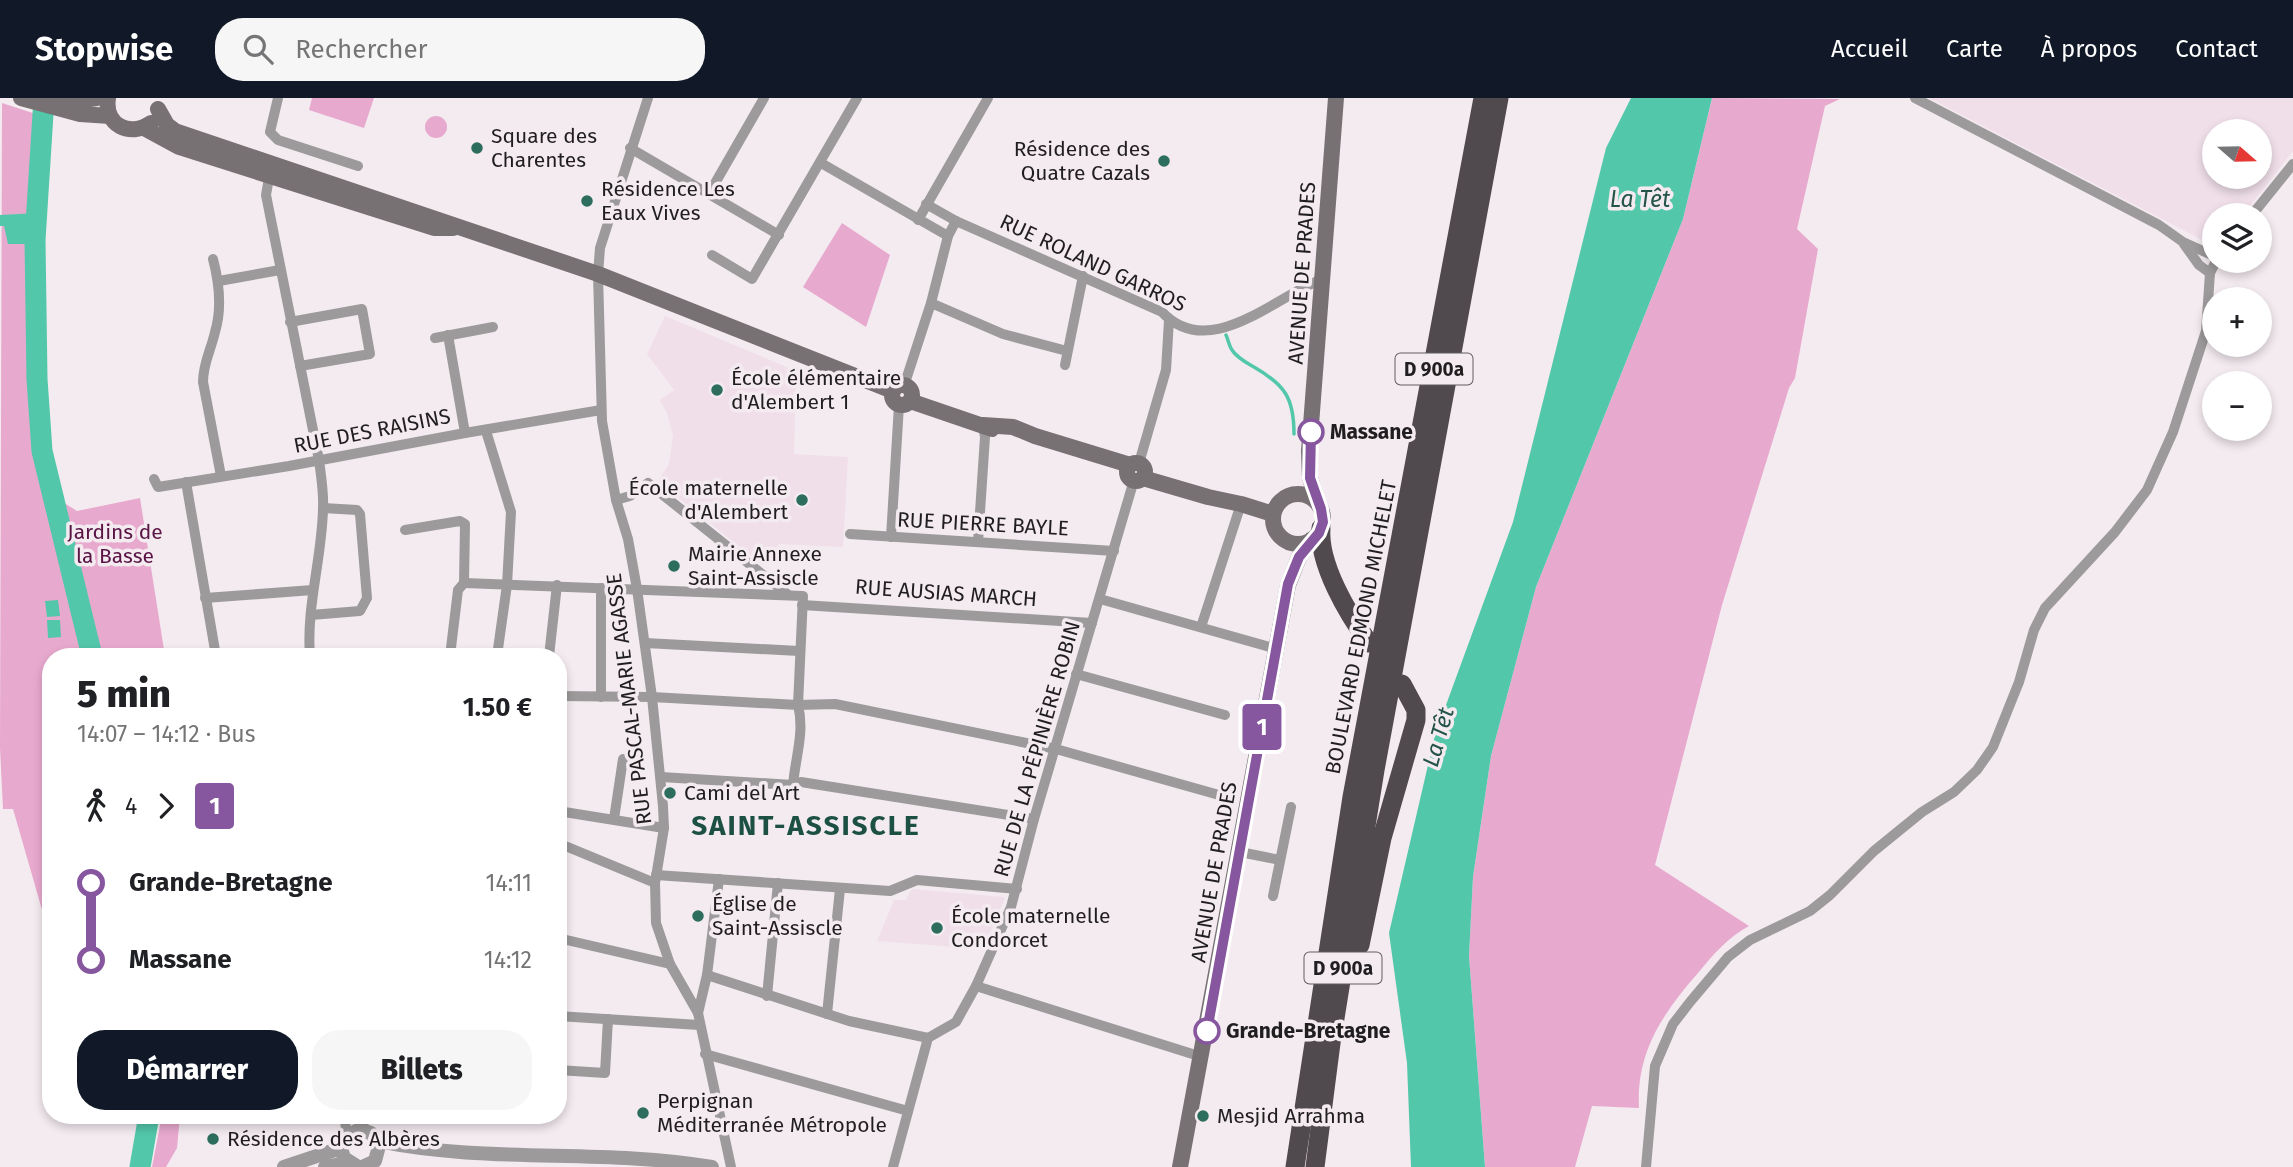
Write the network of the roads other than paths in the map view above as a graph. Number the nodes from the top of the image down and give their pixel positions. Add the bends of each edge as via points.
1 (97, 98) edge
2 (108, 98) edge
3 (278, 98) edge
4 (648, 98) edge
5 (764, 98) edge
6 (857, 98) edge
7 (988, 98) edge
8 (1336, 98) edge
9 (1495, 98) edge
10 (1915, 98) edge
11 (23, 99) edge
12 (61, 102) edge
13 (158, 103) edge
14 (110, 116) junction
15 (144, 128) junction
16 (630, 148) junction
17 (821, 163) junction
18 (2293, 164) edge
19 (358, 166) dead end
20 (272, 170) junction
21 (706, 192) junction
22 (2262, 203) edge
23 (926, 204) junction
24 (918, 220) junction
25 (956, 221) junction
26 (460, 228) junction
27 (779, 235) junction
28 (948, 236) junction
29 (2183, 242) junction
30 (2202, 251) edge
31 (712, 255) dead end
32 (213, 259) dead end
33 (2202, 267) edge
34 (280, 270) junction
35 (2210, 273) edge
36 (598, 274) junction
37 (1083, 276) junction
38 (1323, 279) junction
39 (219, 281) junction
40 (931, 303) junction
41 (1169, 320) junction
42 (290, 322) junction
43 (493, 327) dead end
44 (449, 335) junction
45 (435, 338) dead end
46 (1067, 351) junction
47 (1065, 365) dead end
48 (300, 366) junction
49 (902, 396) junction
50 (601, 411) junction
51 (983, 425) junction
52 (486, 431) junction
53 (465, 433) junction
54 (1309, 451) junction
55 (319, 460) junction
56 (1136, 472) junction
57 (221, 476) junction
58 (154, 479) dead end
59 (186, 482) junction
60 (1293, 494) junction
61 (616, 500) junction
62 (1241, 503) junction
63 (1318, 503) junction
64 (323, 508) junction
65 (1273, 514) junction
66 (405, 530) dead end
67 (850, 534) dead end
68 (1316, 534) junction
69 (891, 537) junction
70 (1283, 539) junction
71 (978, 542) junction
72 (1114, 551) junction
73 (464, 583) junction
74 (1288, 584) junction
75 (507, 585) junction
76 (557, 585) junction
77 (601, 588) junction
78 (637, 589) junction
79 (313, 590) junction
80 (787, 594) junction
81 (205, 598) junction
82 (1100, 599) junction
83 (802, 605) junction
84 (311, 615) junction
85 (1092, 622) junction
86 (1200, 627) junction
87 (645, 643) junction
88 (1369, 643) dead end
89 (214, 648) edge
90 (310, 648) edge
91 (451, 648) edge
92 (498, 648) edge
93 (550, 648) edge
94 (1278, 649) junction
95 (799, 650) junction
96 (1076, 674) junction
97 (1402, 684) dead end
98 (567, 696) edge
99 (601, 697) junction
100 (652, 697) junction
101 (798, 705) junction
102 (1226, 715) dead end
103 (1056, 749) junction
104 (623, 759) dead end
105 (661, 777) junction
106 (793, 785) junction
107 (1219, 795) dead end
108 (1352, 797) junction
109 (1291, 807) dead end
110 (567, 813) edge
111 (614, 819) junction
112 (1034, 820) junction
113 (664, 828) junction
114 (567, 846) edge
115 (1240, 852) junction
116 (1280, 860) junction
117 (1359, 872) junction
118 (719, 878) junction
119 (656, 879) junction
120 (778, 883) junction
121 (1370, 888) junction
122 (840, 889) junction
123 (1017, 890) junction
124 (1273, 896) dead end
125 (567, 940) edge
126 (670, 964) junction
127 (707, 975) junction
128 (976, 986) junction
129 (767, 996) junction
130 (827, 1014) junction
131 (567, 1017) edge
132 (608, 1019) junction
133 (699, 1019) junction
134 (928, 1038) junction
135 (705, 1054) junction
136 (1202, 1057) junction
137 (567, 1071) edge
138 (908, 1111) junction
139 (345, 1124) edge
140 (362, 1124) edge
141 (366, 1130) junction
142 (343, 1142) junction
143 (378, 1148) junction
144 (356, 1166) edge
145 (284, 1167) edge
146 (325, 1167) edge
147 (712, 1167) edge
148 (731, 1167) edge
149 (893, 1167) edge
150 (1180, 1167) edge
151 (1284, 1167) edge
152 (1295, 1167) edge
153 (1315, 1167) edge
154 (1323, 1167) edge
155 (1646, 1167) edge

1 - 12 main road
2 - 14 main road
3 - 19 street via 270,132 278,141
4 - 16 street, RUE PASCAL-MARIE AGASSE
5 - 21 street
6 - 17 street
7 - 23 street
8 - 38 main road, AVENUE DE PRADES
9 - 108 highway, BOULEVARD EDMOND MICHELET / D 900a
9 - 117 highway, BOULEVARD EDMOND MICHELET / D 900a
10 - 29 street via 2159,225
11 - 12 main road
12 - 14 main road
13 - 15 main road via 156,117
13 - 20 main road via 167,125 175,131
14 - 15 main road via 120,127
15 - 20 main road via 179,147
16 - 21 street
16 - 36 street, RUE PASCAL-MARIE AGASSE via 600,248
17 - 24 street
17 - 27 street
18 - 22 street
20 - 26 main road
20 - 26 main road via 303,188 433,229
20 - 34 street via 266,195
21 - 27 street
23 - 24 street
23 - 25 street, RUE ROLAND GARROS
24 - 28 street
25 - 28 street
25 - 37 street, RUE ROLAND GARROS
26 - 36 main road
27 - 31 street via 752,279
28 - 40 street
29 - 30 street
29 - 33 street
32 - 39 street
34 - 39 street
34 - 42 street
35 - 155 street via 2206,331 2173,432 2147,490 2045,608 1993,747 1954,792 1874,851 1810,911 1750,940 1728,957 1690,1002 1673,1024 1655,1066
36 - 49 main road via 799,353 818,369
36 - 50 street, RUE PASCAL-MARIE AGASSE
37 - 41 street, RUE ROLAND GARROS via 1162,312
37 - 46 street
38 - 41 street, RUE ROLAND GARROS via 1242,322 1193,330
38 - 54 main road, AVENUE DE PRADES
39 - 57 street via 216,331 203,366 203,382
40 - 46 street via 1003,334
40 - 49 street
41 - 56 street, RUE DE LA PÉPINIÈRE ROBIN via 1166,370
42 - 48 street
42 - 48 street via 362,309 370,354
43 - 44 street
44 - 45 street
44 - 53 street
46 - 47 street
48 - 55 street
49 - 51 main road
49 - 69 street
50 - 52 street, RUE DES RAISINS
50 - 61 street, RUE PASCAL-MARIE AGASSE
51 - 56 main road via 1013,427 1073,448 1098,464
51 - 71 street
52 - 53 street, RUE DES RAISINS
52 - 75 street via 510,512
53 - 55 street, RUE DES RAISINS
54 - 60 main road, AVENUE DE PRADES
54 - 63 main road, AVENUE DE PRADES via 1310,478
55 - 57 street, RUE DES RAISINS
55 - 64 street
56 - 62 main road
56 - 72 street, RUE DE LA PÉPINIÈRE ROBIN
57 - 59 street, RUE DES RAISINS
58 - 59 street, RUE DES RAISINS via 158,487
59 - 81 street
60 - 63 main road via 1307,495
60 - 65 main road via 1279,502
61 - 78 street, RUE PASCAL-MARIE AGASSE
61 - 80 street via 648,483
62 - 65 main road
62 - 86 street
63 - 68 main road via 1323,514
64 - 79 street
64 - 84 street via 360,513 367,598 360,611
65 - 70 main road
66 - 73 street via 463,522
67 - 69 street, RUE PIERRE BAYLE
68 - 70 main road via 1297,544
68 - 74 main road, AVENUE DE PRADES via 1299,557
68 - 88 highway via 1342,600
69 - 71 street, RUE PIERRE BAYLE
70 - 74 main road, AVENUE DE PRADES
71 - 72 street, RUE PIERRE BAYLE
72 - 82 street, RUE DE LA PÉPINIÈRE ROBIN
73 - 75 street
73 - 91 street via 458,590
74 - 94 main road, AVENUE DE PRADES
75 - 76 street
75 - 92 street
76 - 77 street
76 - 93 street
77 - 78 street
77 - 99 street
78 - 80 street
78 - 87 street, RUE PASCAL-MARIE AGASSE
79 - 81 street
79 - 84 street
80 - 83 street via 803,596
81 - 89 street
82 - 85 street, RUE DE LA PÉPINIÈRE ROBIN
82 - 86 street
83 - 85 street, RUE AUSIAS MARCH
83 - 95 street
84 - 90 street
85 - 96 street, RUE DE LA PÉPINIÈRE ROBIN
86 - 94 street
87 - 95 street
87 - 100 street, RUE PASCAL-MARIE AGASSE
94 - 115 main road, AVENUE DE PRADES
95 - 101 street
96 - 102 street
96 - 103 street, RUE DE LA PÉPINIÈRE ROBIN
97 - 121 highway via 1416,710 1416,720
98 - 99 street
99 - 100 street
100 - 101 street
100 - 105 street, RUE PASCAL-MARIE AGASSE
101 - 103 street via 835,704
101 - 106 street via 799,755
103 - 107 street
103 - 112 street, RUE DE LA PÉPINIÈRE ROBIN
104 - 111 street
105 - 106 street
105 - 113 street, RUE PASCAL-MARIE AGASSE
106 - 112 street via 826,785
108 - 151 highway via 1336,833
108 - 152 highway, BOULEVARD EDMOND MICHELET / D 900a
109 - 116 street
110 - 111 street
111 - 113 street
112 - 123 street, RUE DE LA PÉPINIÈRE ROBIN
113 - 119 street, RUE PASCAL-MARIE AGASSE
114 - 119 street
115 - 116 street
115 - 136 main road, AVENUE DE PRADES
116 - 124 street
117 - 121 highway
117 - 153 highway, BOULEVARD EDMOND MICHELET / D 900a
118 - 119 street
118 - 120 street
118 - 127 street
119 - 126 street, RUE PASCAL-MARIE AGASSE via 656,923
120 - 122 street
120 - 129 street
121 - 154 highway
122 - 123 street via 890,891 917,880
122 - 130 street
123 - 128 street, RUE DE LA PÉPINIÈRE ROBIN
125 - 126 street
126 - 133 street, RUE PASCAL-MARIE AGASSE
127 - 129 street
127 - 133 street
128 - 134 street, RUE DE LA PÉPINIÈRE ROBIN via 956,1022
128 - 136 street
129 - 130 street
130 - 134 street
131 - 132 street
132 - 133 street
132 - 137 street via 605,1073
133 - 135 street, RUE PASCAL-MARIE AGASSE
134 - 138 street
135 - 138 street
135 - 148 street, RUE PASCAL-MARIE AGASSE
136 - 150 main road, AVENUE DE PRADES
138 - 149 street
139 - 142 street
140 - 141 street
141 - 142 street via 354,1130
141 - 143 street
142 - 144 street
142 - 145 street
143 - 144 street via 370,1165
143 - 147 street via 639,1159
144 - 146 street

